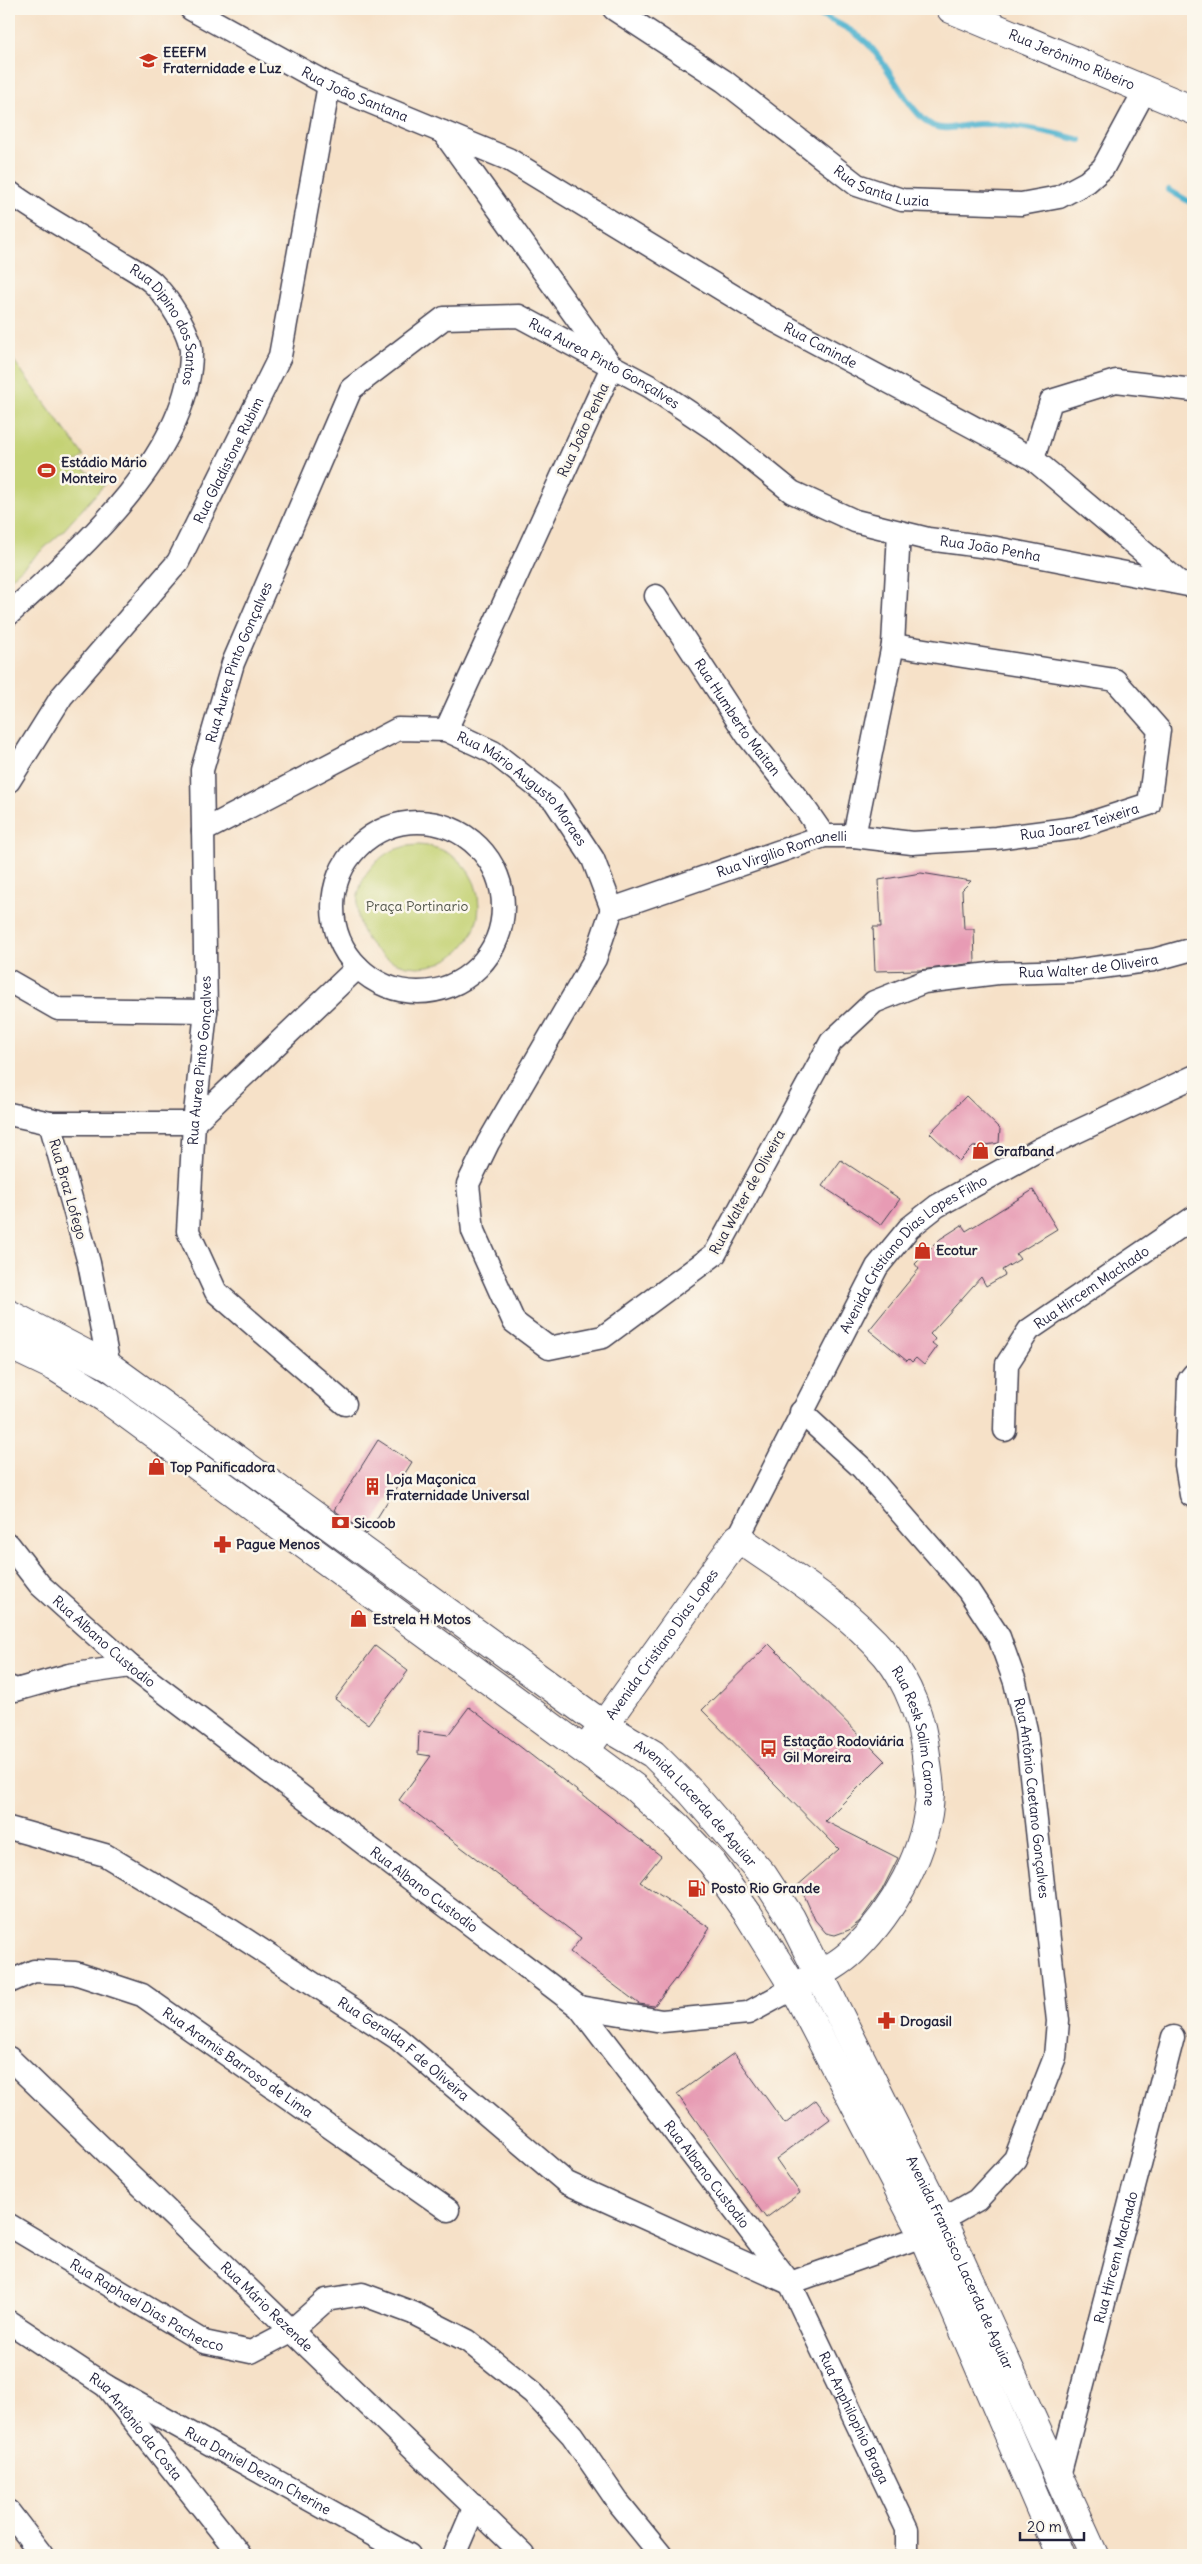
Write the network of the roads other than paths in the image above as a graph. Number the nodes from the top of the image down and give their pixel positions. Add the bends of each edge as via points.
1 (191, 9) edge
2 (614, 9) edge
3 (951, 9) edge
4 (329, 85) junction
5 (1146, 88) junction
6 (1193, 110) edge
7 (442, 132) junction
8 (9, 192) edge
9 (612, 367) junction
10 (1193, 390) edge
11 (1033, 459) junction
12 (792, 492) joint
13 (898, 532) junction
14 (1187, 585) edge
15 (656, 596) dead end
16 (9, 614) edge
17 (892, 645) junction
18 (446, 730) junction
19 (9, 781) edge
20 (203, 831) junction
21 (824, 836) junction
22 (854, 836) junction
23 (612, 909) junction
24 (1193, 949) edge
25 (358, 967) junction
26 (9, 981) edge
27 (206, 1011) junction
28 (1193, 1077) edge
29 (9, 1114) edge
30 (50, 1123) junction
31 (194, 1123) junction
32 (1193, 1218) edge
33 (9, 1314) edge
34 (9, 1345) edge
35 (109, 1366) junction
36 (1193, 1374) edge
37 (345, 1404) dead end
38 (801, 1412) junction
39 (1005, 1430) dead end
40 (1191, 1495) dead end
41 (738, 1538) junction
42 (9, 1544) edge
43 (130, 1666) junction
44 (9, 1687) edge
45 (602, 1724) junction
46 (586, 1752) junction
47 (9, 1828) edge
48 (819, 1975) junction
49 (9, 1982) edge
50 (794, 1988) junction
51 (579, 2007) junction
52 (1173, 2037) dead end
53 (9, 2058) edge
54 (448, 2210) dead end
55 (9, 2225) edge
56 (932, 2228) junction
57 (790, 2283) junction
58 (9, 2322) edge
59 (291, 2331) junction
60 (106, 2386) junction
61 (1059, 2476) junction
62 (475, 2506) junction
63 (9, 2512) edge
64 (660, 2554) edge
65 (42, 2555) edge
66 (240, 2555) edge
67 (409, 2555) edge
68 (454, 2555) edge
69 (524, 2555) edge
70 (907, 2555) edge
71 (1060, 2555) edge
72 (1094, 2555) edge

1 - 4 street, Rua João Santana
2 - 5 street, Rua Santa Luzia via 724,81 857,185 902,200 1020,204 1059,197 1087,182 1103,168
3 - 5 main road, Rua Jerônimo Ribeiro
4 - 7 street, Rua João Santana
4 - 19 street, Rua Gladistone Rubim via 280,356 178,562 62,696
5 - 6 main road, Rua Jerônimo Ribeiro
7 - 9 street, Rua João Penha
7 - 11 street, Rua Caninde via 508,159 766,316
8 - 16 street, Rua Dipino dos Santos via 152,282 179,318 191,350 184,399 171,434 124,500 60,568
9 - 12 street, Rua Aurea Pinto Gonçalves via 651,387 714,429
9 - 18 street, Rua João Penha
9 - 20 street, Rua Aurea Pinto Gonçalves via 519,316 444,318 351,389 233,663 202,770
10 - 11 street via 1116,381 1051,401
11 - 14 street, Rua Caninde
12 - 13 street, Rua João Penha via 855,521
13 - 14 street, Rua João Penha
13 - 17 street, Rua Virgilio Romanelli
15 - 21 street, Rua Humberto Maitan via 747,735
17 - 22 street, Rua Virgilio Romanelli
17 - 22 street, Rua Joarez Teixeira via 1115,680 1159,730 1149,804 1074,828 996,838 912,843
18 - 20 street, Rua Mário Augusto Moraes via 398,729
18 - 23 street, Rua Mário Augusto Moraes via 493,752 554,800 593,859
20 - 27 street, Rua Aurea Pinto Gonçalves
21 - 22 street, Rua Virgilio Romanelli
21 - 23 street, Rua Virgilio Romanelli
23 - 24 street, Rua Walter de Oliveira via 595,960 488,1142 468,1184 473,1231 514,1322 549,1348 603,1338 715,1254 831,1042 874,1002 924,982 998,973 1073,971 1153,960
25 - 25 street via 381,984 407,992 435,991 461,981 483,963 498,939 503,911 500,883 488,858 468,838 443,825 415,821 388,827 364,841 345,862 335,889 334,917 342,944
25 - 31 street
26 - 27 street via 58,1008
27 - 31 street, Rua Aurea Pinto Gonçalves
28 - 38 street, Avenida Cristiano Dias Lopes Filho via 1042,1148 937,1206 909,1228 877,1267
29 - 30 street
30 - 31 street, Rua Braz Lofego
30 - 35 street, Rua Braz Lofego via 89,1263
31 - 37 street, Rua Aurea Pinto Gonçalves via 188,1231 216,1292
32 - 39 street, Rua Hircem Machado via 1028,1330 1007,1364
33 - 35 main road
34 - 46 main road via 55,1367 106,1399
35 - 45 main road
36 - 40 street via 1189,1380 1186,1465
38 - 41 street, Avenida Cristiano Dias Lopes Filho
38 - 56 street, Rua Antônio Caetano Gonçalves via 862,1468 968,1590 999,1637 1015,1682 1026,1730 1058,2021 1055,2057 1015,2159 977,2200
41 - 45 main road, Avenida Cristiano Dias Lopes via 631,1689
41 - 48 main road, Rua Resk Salim Carone via 851,1618 881,1650 912,1697 924,1739 930,1793 922,1840 902,1885 877,1924 853,1951
42 - 43 street, Rua Albano Custodio via 40,1585
43 - 44 street via 69,1675 16,1690
43 - 51 street, Rua Albano Custodio
45 - 46 main road, Avenida Cristiano Dias Lopes
45 - 48 main road, Avenida Lacerda de Aguiar via 653,1754 733,1838 763,1875 791,1918
46 - 50 main road, Avenida Lacerda de Aguiar via 634,1787 712,1863 758,1928
47 - 57 street, Rua Geralda F de Oliveira via 105,1855 232,1931 397,2038 567,2183
48 - 50 main road, Rua Resk Salim Carone
48 - 56 main road, Avenida Francisco Lacerda de Aguiar
49 - 54 street, Rua Aramis Barroso de Lima via 34,1971 75,1973 142,1995
50 - 51 street via 748,2012 662,2021
50 - 56 main road, Avenida Francisco Lacerda de Aguiar
51 - 57 street, Rua Albano Custodio
52 - 61 street, Rua Hircem Machado
53 - 59 street, Rua Mário Rezende
55 - 59 street, Rua Raphael Dias Pachecco via 204,2342 251,2352
56 - 57 street, Rua Antônio Caetano Gonçalves
56 - 61 main road, Avenida Francisco Lacerda de Aguiar
56 - 71 main road, Avenida Francisco Lacerda de Aguiar
57 - 70 street, Rua Anphilophio Braga via 907,2529
58 - 60 street, Rua Antônio da Costa
59 - 62 street, Rua Mário Rezende
59 - 64 street, Rua Raphael Dias Pachecco via 326,2300 362,2294 413,2313 468,2342 533,2393 572,2435 618,2502
60 - 66 street, Rua Antônio da Costa
60 - 67 street, Rua Daniel Dezan Cherine
61 - 72 main road, Avenida Francisco Lacerda de Aguiar
62 - 68 street
62 - 69 street, Rua Mário Rezende
63 - 65 street

